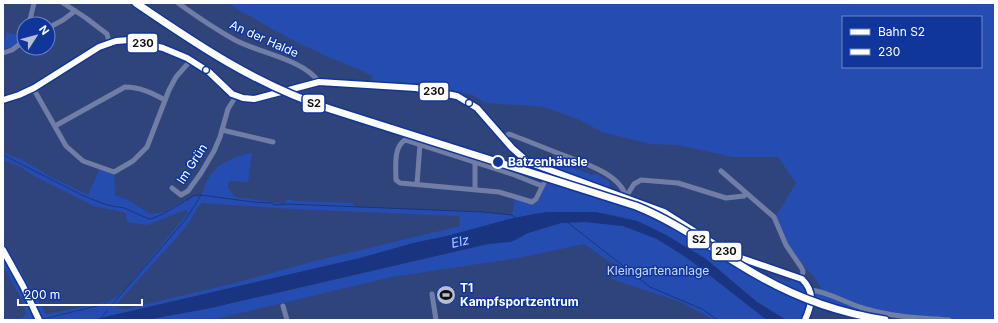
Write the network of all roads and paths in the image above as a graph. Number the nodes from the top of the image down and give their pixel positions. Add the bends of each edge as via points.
1 (34, 3) edge
2 (64, 3) edge
3 (178, 3) edge
4 (75, 10) junction
5 (31, 16) edge
6 (56, 24) edge
7 (109, 42) junction
8 (16, 47) edge
9 (3, 53) edge
10 (191, 60) junction
11 (319, 82) junction
12 (33, 88) junction
13 (236, 96) junction
14 (3, 100) edge
15 (165, 100) junction
16 (55, 126) junction
17 (222, 130) junction
18 (503, 138) junction
19 (273, 142) dead end
20 (420, 144) junction
21 (475, 162) junction
22 (550, 171) junction
23 (720, 171) dead end
24 (417, 184) junction
25 (542, 186) junction
26 (172, 188) dead end
27 (475, 189) junction
28 (746, 193) junction
29 (626, 197) junction
30 (3, 250) edge
31 (802, 279) junction
32 (810, 290) junction
33 (432, 294) dead end
34 (283, 306) dead end
35 (805, 319) edge
36 (39, 320) edge
37 (286, 320) edge
38 (436, 320) edge
39 (949, 320) edge

1 - 5 street
2 - 4 street
3 - 11 street, An der Halde via 236,40 298,66 316,77
4 - 6 street
4 - 7 street via 107,34
7 - 10 street via 130,40 149,44
7 - 12 street
8 - 9 street
10 - 13 street
10 - 15 street via 175,78
11 - 13 street via 254,99
11 - 18 street via 416,88 457,96 477,108
12 - 14 street
12 - 16 street
13 - 17 street, Im Grün via 228,109
15 - 16 street via 144,90 125,87
15 - 16 street via 147,147 133,161 114,172 83,161 66,146
17 - 19 street
17 - 26 street, Im Grün via 214,150 188,191 181,195
18 - 22 street via 525,160
18 - 29 street via 509,134 604,172 620,184
20 - 21 street
20 - 24 street
20 - 24 street via 405,140 400,142 397,156 396,180 400,183
21 - 25 street
21 - 27 street
22 - 25 street
22 - 29 street
23 - 28 street
24 - 27 street
25 - 27 street via 532,202 499,192
28 - 29 street via 744,196 726,198 678,182 640,180 634,184
28 - 31 street via 774,217 786,244 803,271
29 - 31 street via 664,212 732,255
30 - 36 main road
31 - 32 street
32 - 35 street via 810,304
32 - 39 street via 884,314
33 - 38 street
34 - 37 street

